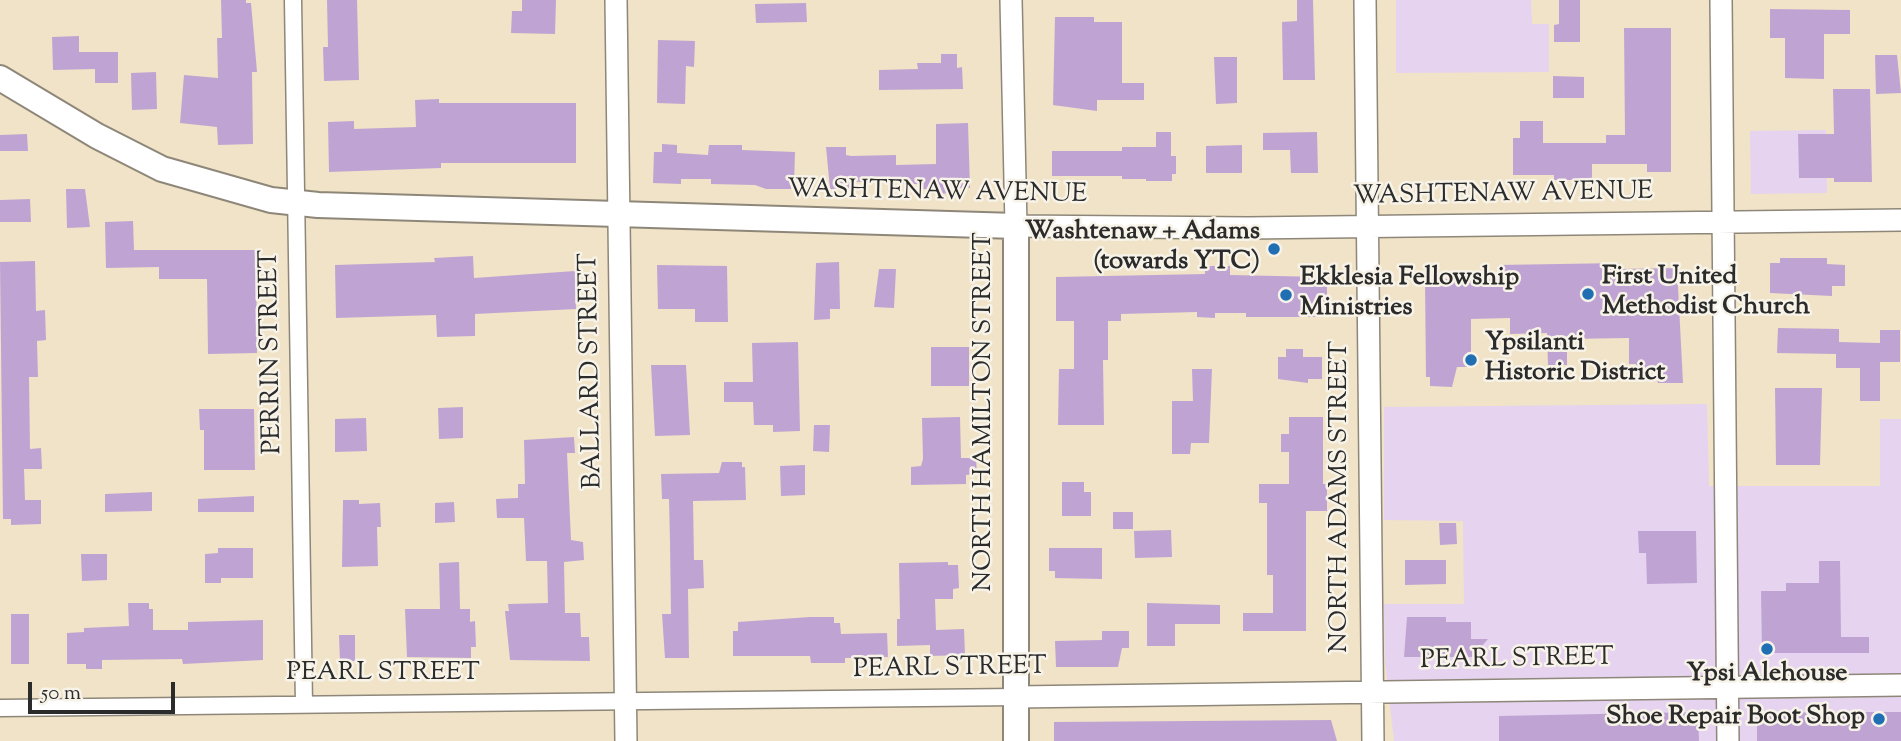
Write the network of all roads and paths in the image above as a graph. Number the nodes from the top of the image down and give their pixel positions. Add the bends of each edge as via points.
1 (293, 0) edge
2 (615, 0) edge
3 (1011, 0) edge
4 (1365, 0) edge
5 (1721, 0) edge
6 (0, 78) edge
7 (295, 203) junction
8 (619, 214) junction
9 (1901, 220) edge
10 (1723, 222) junction
11 (1016, 226) junction
12 (1368, 228) junction
13 (1727, 685) junction
14 (1901, 685) edge
15 (1372, 692) junction
16 (1016, 697) junction
17 (626, 702) junction
18 (304, 704) junction
19 (0, 708) edge
20 (626, 741) edge
21 (1016, 741) edge
22 (1373, 741) edge
23 (1728, 741) edge

1 - 7 street, PERRIN STREET
2 - 8 street, BALLARD STREET
3 - 11 street, NORTH HAMILTON STREET
4 - 12 street, NORTH ADAMS STREET
5 - 10 street
6 - 7 main road, WASHTENAW AVENUE via 162,169 223,189
7 - 8 main road, WASHTENAW AVENUE
7 - 18 street, PERRIN STREET
8 - 11 main road, WASHTENAW AVENUE
8 - 17 street, BALLARD STREET
9 - 10 street, WASHTENAW AVENUE
10 - 12 street, WASHTENAW AVENUE
10 - 13 street
11 - 12 street, WASHTENAW AVENUE
11 - 16 main road, NORTH HAMILTON STREET
12 - 15 street, NORTH ADAMS STREET
13 - 14 street, PEARL STREET
13 - 15 street, PEARL STREET
13 - 23 street
15 - 16 street, PEARL STREET
15 - 22 street, NORTH ADAMS STREET
16 - 17 street, PEARL STREET
16 - 21 main road, NORTH HAMILTON STREET
17 - 18 street, PEARL STREET
17 - 20 street, BALLARD STREET
18 - 19 street, PEARL STREET

